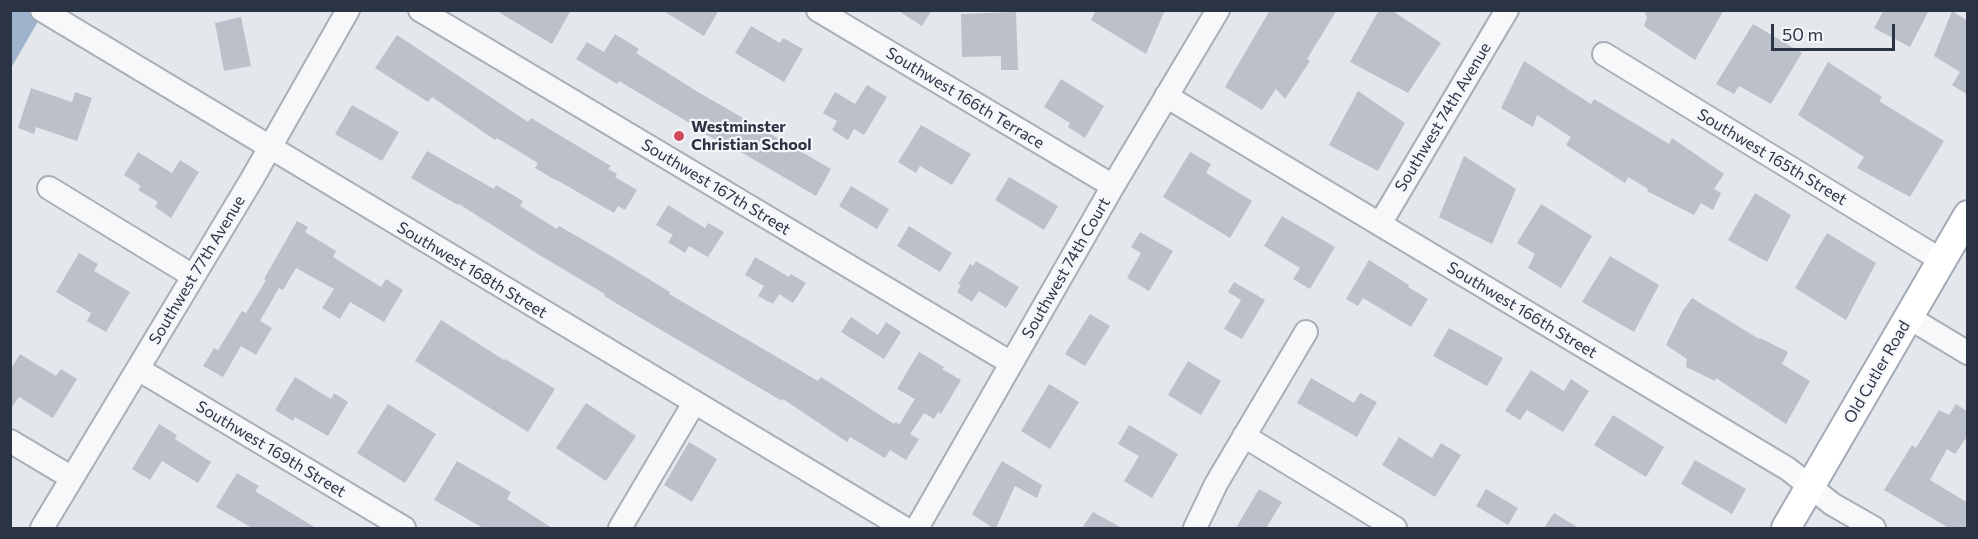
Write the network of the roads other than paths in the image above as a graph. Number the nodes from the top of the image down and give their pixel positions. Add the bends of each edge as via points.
1 (348, 10) edge
2 (420, 10) edge
3 (818, 10) edge
4 (1218, 10) edge
5 (1507, 10) edge
6 (48, 14) edge
7 (1604, 54) dead end
8 (1166, 96) junction
9 (269, 148) junction
10 (1113, 186) junction
11 (49, 188) dead end
12 (1968, 215) edge
13 (1380, 224) junction
14 (1941, 260) junction
15 (193, 276) junction
16 (1908, 317) junction
17 (1306, 332) dead end
18 (1968, 353) edge
19 (1011, 363) junction
20 (138, 369) junction
21 (694, 403) junction
22 (1244, 436) junction
23 (10, 441) edge
24 (72, 478) junction
25 (1811, 486) junction
26 (42, 528) edge
27 (404, 528) edge
28 (620, 528) edge
29 (904, 528) edge
30 (917, 528) edge
31 (1195, 528) edge
32 (1395, 528) edge
33 (1786, 528) edge
34 (1874, 528) edge

1 - 9 street, Southwest 77th Avenue
2 - 19 street, Southwest 167th Street
3 - 10 street, Southwest 166th Terrace
4 - 8 street, Southwest 74th Court
5 - 13 street, Southwest 74th Avenue
6 - 9 street, Southwest 168th Street
7 - 14 street, Southwest 165th Street
8 - 10 street, Southwest 74th Court
8 - 13 street, Southwest 166th Street
9 - 15 street, Southwest 77th Avenue
9 - 21 street, Southwest 168th Street
10 - 19 street, Southwest 74th Court
11 - 15 street
12 - 14 main road, Old Cutler Road
13 - 25 street, Southwest 166th Street
14 - 16 main road, Old Cutler Road
15 - 20 street, Southwest 77th Avenue
16 - 18 street
16 - 25 main road, Old Cutler Road
17 - 22 street
19 - 30 street, Southwest 74th Court
20 - 24 street, Southwest 77th Avenue
20 - 27 street, Southwest 169th Street
21 - 28 street
21 - 29 street, Southwest 168th Street
22 - 31 street
22 - 32 street
23 - 24 street
24 - 26 street, Southwest 77th Avenue
25 - 33 main road, Old Cutler Road
25 - 34 street, Southwest 166th Street via 1832,504

